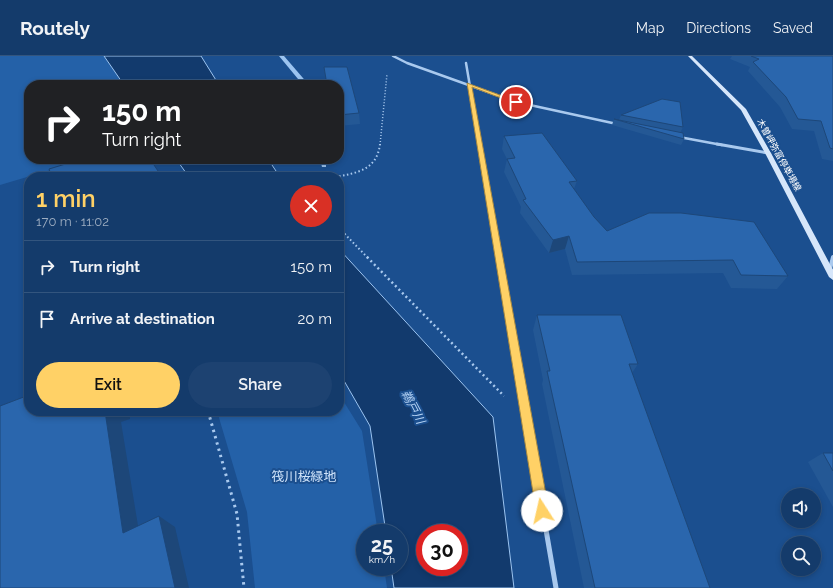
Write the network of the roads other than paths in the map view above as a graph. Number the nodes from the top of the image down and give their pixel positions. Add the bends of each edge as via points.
1 (392, 56) edge
2 (690, 56) edge
3 (466, 63) dead end
4 (469, 84) junction
5 (621, 125) edge
6 (673, 136) edge
7 (768, 153) junction
8 (833, 257) edge
9 (831, 270) edge
10 (833, 276) edge
11 (556, 588) edge

1 - 4 street
2 - 7 main road, 木曽岬弥富停車場線 via 743,109
3 - 4 street
4 - 5 street via 516,102
4 - 11 street
6 - 7 street
7 - 9 main road, 木曽岬弥富停車場線
8 - 9 street
9 - 10 main road, 木曽岬弥富停車場線

